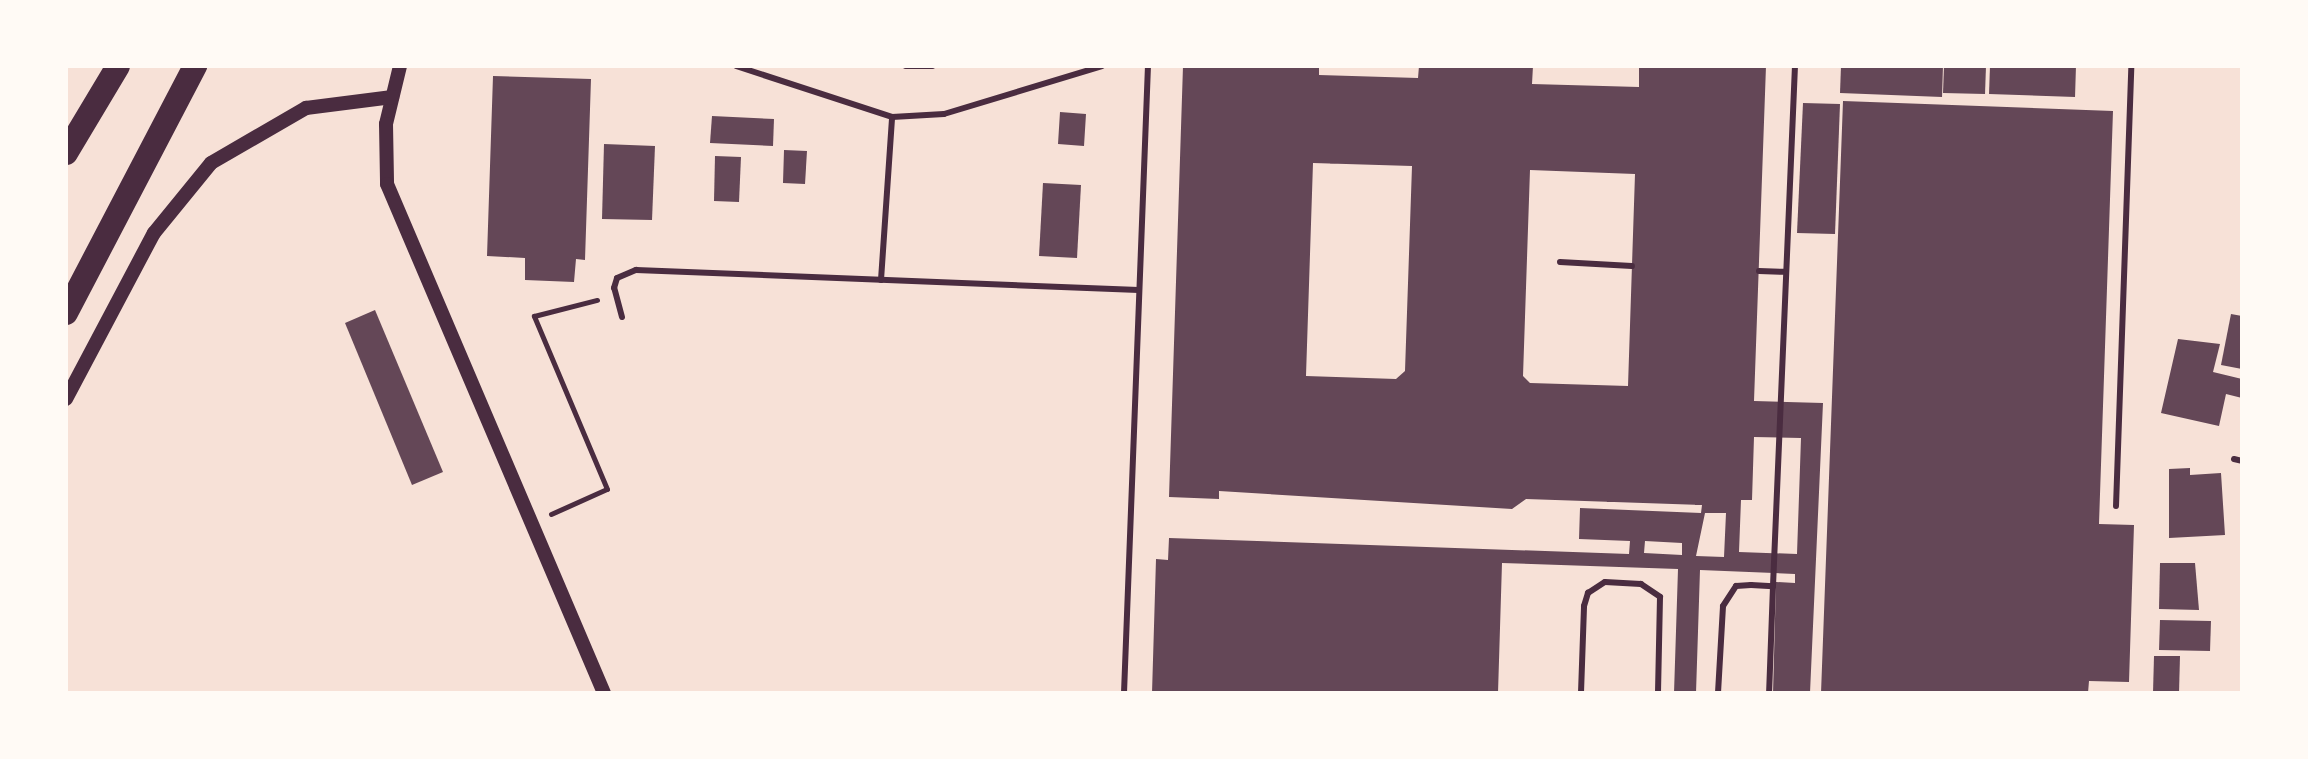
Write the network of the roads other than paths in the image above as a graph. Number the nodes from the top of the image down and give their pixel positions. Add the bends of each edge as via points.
1 (118, 66) edge
2 (195, 66) edge
3 (400, 66) edge
4 (736, 66) edge
5 (1102, 66) edge
6 (1148, 66) edge
7 (1795, 66) edge
8 (2131, 66) edge
9 (392, 97) junction
10 (892, 117) junction
11 (66, 153) edge
12 (1560, 262) dead end
13 (1632, 266) dead end
14 (1759, 271) dead end
15 (1784, 272) junction
16 (881, 280) junction
17 (1139, 290) junction
18 (66, 313) edge
19 (622, 317) dead end
20 (66, 399) edge
21 (2116, 506) dead end
22 (1773, 586) junction
23 (604, 693) edge
24 (1124, 693) edge
25 (1581, 693) edge
26 (1658, 693) edge
27 (1718, 693) edge
28 (1769, 693) edge

1 - 11 highway
2 - 18 highway
3 - 9 street
4 - 10 lane
5 - 10 lane via 944,114
6 - 17 lane
7 - 15 lane
8 - 21 lane
9 - 20 street via 306,108 211,163 154,233
9 - 23 street via 383,154 396,210
10 - 16 lane
12 - 13 lane
14 - 15 lane
15 - 22 lane
16 - 17 lane
16 - 19 lane via 636,270 617,278 615,296
17 - 24 lane
22 - 27 lane via 1736,586 1727,595
22 - 28 lane
25 - 26 lane via 1584,606 1588,593 1605,582 1641,584 1660,597

